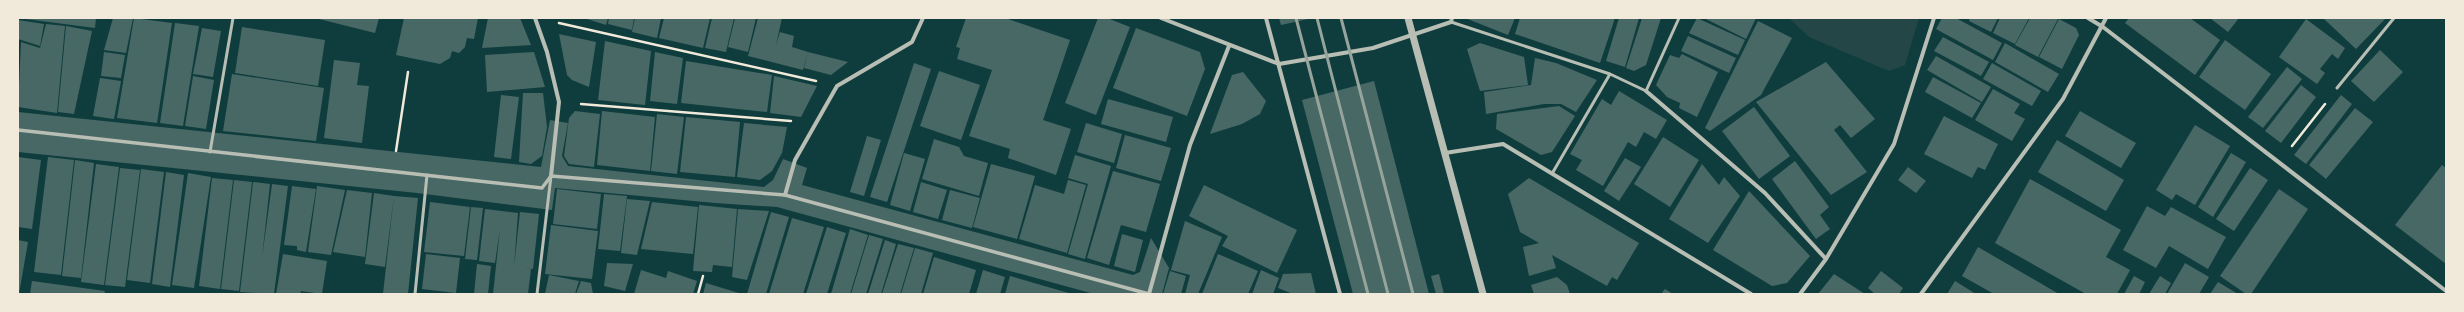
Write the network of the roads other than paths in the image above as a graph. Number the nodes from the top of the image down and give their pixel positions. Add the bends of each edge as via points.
1 (233, 18) edge
2 (535, 18) edge
3 (923, 18) edge
4 (1161, 18) edge
5 (1266, 18) edge
6 (1408, 18) edge
7 (1679, 18) edge
8 (1934, 18) edge
9 (2088, 18) edge
10 (2106, 18) edge
11 (2394, 18) edge
12 (1451, 20) edge
13 (2103, 27) junction
14 (1412, 35) junction
15 (1229, 46) junction
16 (1279, 64) junction
17 (1610, 74) junction
18 (2337, 88) road end
19 (1646, 91) junction
20 (18, 130) edge
21 (210, 152) junction
22 (1445, 153) junction
23 (1553, 172) junction
24 (427, 175) junction
25 (551, 176) junction
26 (785, 195) junction
27 (1826, 258) junction
28 (2446, 291) edge
29 (415, 294) edge
30 (537, 294) edge
31 (1149, 294) edge
32 (1340, 294) edge
33 (1483, 294) edge
34 (1751, 294) edge
35 (1800, 294) edge
36 (1921, 294) edge

1 - 21 lane
2 - 25 street via 547,52 559,102
3 - 26 street via 912,42 837,86 795,160
4 - 15 street
5 - 16 street
6 - 14 street
7 - 19 lane
8 - 27 street via 1894,144
9 - 13 street
10 - 13 street
11 - 18 lane
12 - 14 street
12 - 17 lane
13 - 28 street
13 - 36 street via 2063,99
14 - 16 street via 1374,48
14 - 22 street
15 - 16 street
15 - 31 street via 1190,145
16 - 32 street
17 - 19 lane
17 - 23 lane
19 - 27 street via 1765,193
20 - 21 street
21 - 24 street
22 - 23 street via 1503,144
22 - 33 street
23 - 34 street
24 - 25 street via 542,188
24 - 29 lane
25 - 26 street
25 - 30 lane
26 - 31 street
27 - 35 street

